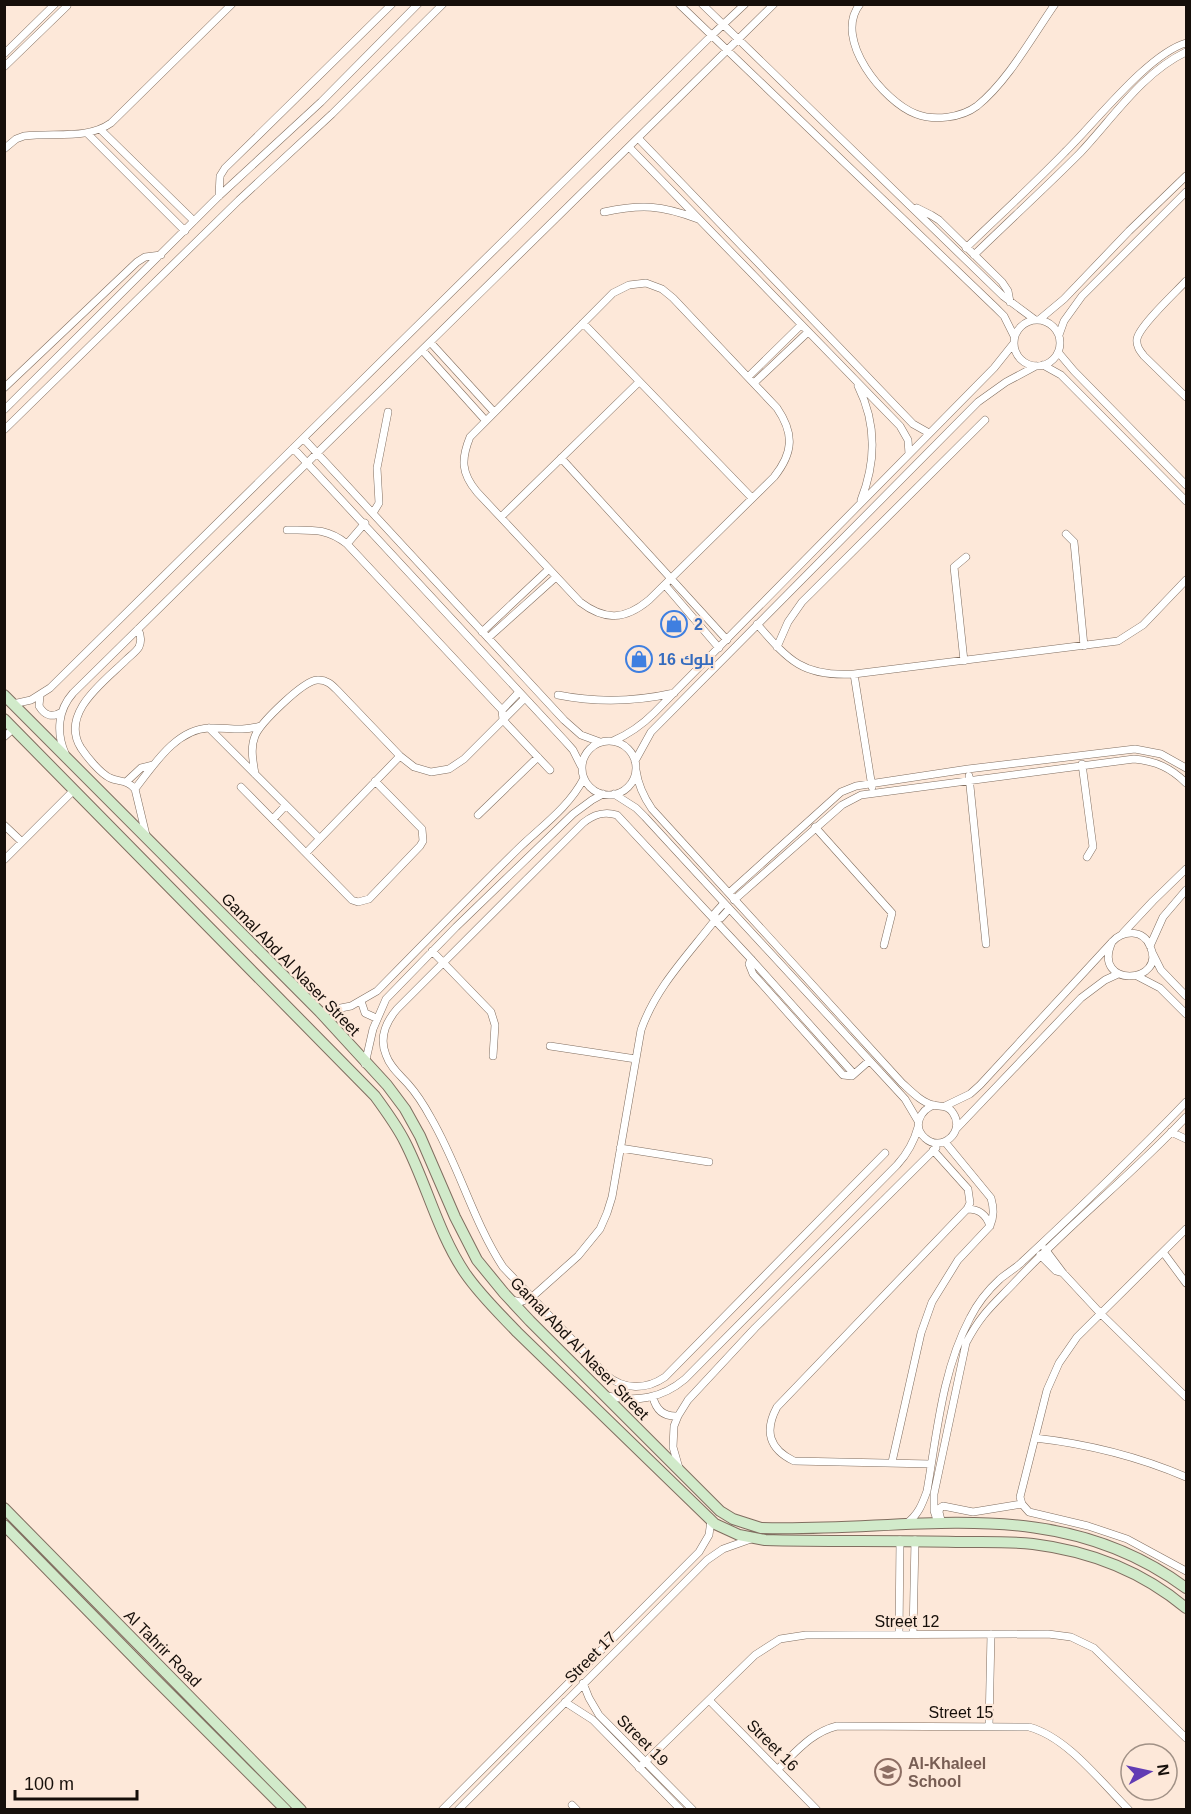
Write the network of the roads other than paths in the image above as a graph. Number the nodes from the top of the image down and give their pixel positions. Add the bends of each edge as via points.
1 (55, 4) edge
2 (232, 4) edge
3 (392, 4) edge
4 (418, 4) edge
5 (443, 4) edge
6 (680, 4) edge
7 (702, 4) edge
8 (745, 4) edge
9 (774, 4) edge
10 (860, 4) edge
11 (1055, 4) edge
12 (68, 5) edge
13 (723, 26) junction
14 (711, 36) junction
15 (738, 40) junction
16 (1186, 43) edge
17 (727, 51) junction
18 (1186, 52) edge
19 (4, 54) edge
20 (4, 67) edge
21 (774, 75) junction
22 (765, 87) junction
23 (1117, 98) junction
24 (321, 102) junction
25 (1124, 104) junction
26 (332, 114) junction
27 (101, 130) junction
28 (88, 134) junction
29 (638, 138) junction
30 (629, 147) junction
31 (4, 149) edge
32 (667, 168) junction
33 (149, 176) junction
34 (1186, 176) edge
35 (658, 177) junction
36 (140, 186) junction
37 (1186, 192) edge
38 (219, 196) junction
39 (914, 208) junction
40 (604, 212) dead end
41 (699, 219) junction
42 (194, 220) junction
43 (185, 231) junction
44 (966, 248) junction
45 (161, 255) junction
46 (974, 255) junction
47 (1186, 281) edge
48 (1010, 302) junction
49 (1037, 319) junction
50 (583, 323) junction
51 (801, 325) junction
52 (808, 332) junction
53 (1059, 335) junction
54 (1014, 340) junction
55 (430, 343) junction
56 (423, 351) junction
57 (1058, 352) junction
58 (1040, 366) junction
59 (748, 377) junction
60 (639, 381) junction
61 (856, 381) junction
62 (754, 383) junction
63 (4, 388) edge
64 (1186, 397) edge
65 (4, 410) edge
66 (388, 412) dead end
67 (494, 412) junction
68 (985, 420) dead end
69 (486, 421) junction
70 (4, 430) edge
71 (929, 434) junction
72 (304, 439) junction
73 (294, 449) junction
74 (318, 454) junction
75 (909, 454) junction
76 (561, 458) junction
77 (308, 464) junction
78 (1186, 484) edge
79 (354, 492) junction
80 (752, 498) junction
81 (344, 501) junction
82 (1186, 501) edge
83 (859, 504) junction
84 (373, 513) junction
85 (501, 517) junction
86 (365, 523) junction
87 (287, 530) dead end
88 (1066, 534) dead end
89 (348, 544) junction
90 (966, 557) dead end
91 (549, 569) junction
92 (795, 570) junction
93 (556, 577) junction
94 (672, 578) junction
95 (802, 579) junction
96 (1186, 580) edge
97 (665, 585) junction
98 (757, 624) junction
99 (138, 629) junction
100 (482, 632) junction
101 (488, 638) junction
102 (727, 640) junction
103 (1084, 646) junction
104 (777, 647) junction
105 (719, 648) junction
106 (964, 661) junction
107 (855, 674) junction
108 (519, 692) junction
109 (674, 693) junction
110 (4, 695) edge
111 (558, 695) dead end
112 (40, 696) junction
113 (525, 698) junction
114 (13, 704) junction
115 (502, 710) junction
116 (62, 712) junction
117 (4, 718) edge
118 (503, 720) junction
119 (260, 726) junction
120 (14, 728) junction
121 (209, 728) junction
122 (4, 737) edge
123 (613, 741) junction
124 (600, 742) junction
125 (66, 755) junction
126 (1080, 755) junction
127 (400, 756) junction
128 (538, 757) junction
129 (635, 760) junction
130 (153, 765) junction
131 (581, 766) junction
132 (1082, 766) junction
133 (1186, 768) edge
134 (968, 769) junction
135 (550, 770) dead end
136 (636, 770) junction
137 (255, 774) junction
138 (584, 778) junction
139 (969, 780) junction
140 (375, 781) junction
141 (126, 782) junction
142 (872, 783) junction
143 (1186, 783) edge
144 (241, 787) dead end
145 (135, 789) junction
146 (74, 790) junction
147 (873, 793) junction
148 (603, 794) junction
149 (614, 794) junction
150 (286, 805) junction
151 (478, 815) dead end
152 (273, 819) junction
153 (810, 820) junction
154 (4, 825) edge
155 (816, 828) junction
156 (146, 838) junction
157 (320, 838) junction
158 (22, 842) junction
159 (306, 853) junction
160 (1087, 857) dead end
161 (4, 860) edge
162 (1186, 869) edge
163 (1186, 890) edge
164 (729, 893) junction
165 (208, 899) junction
166 (734, 900) junction
167 (726, 906) junction
168 (196, 915) junction
169 (715, 920) junction
170 (231, 922) junction
171 (1123, 934) junction
172 (216, 935) junction
173 (1112, 942) junction
174 (986, 944) dead end
175 (884, 945) dead end
176 (1151, 949) junction
177 (432, 951) junction
178 (442, 963) junction
179 (1118, 974) junction
180 (1137, 976) junction
181 (1186, 996) edge
182 (361, 1001) junction
183 (320, 1012) junction
184 (1186, 1014) edge
185 (376, 1018) junction
186 (550, 1046) dead end
187 (493, 1056) dead end
188 (636, 1059) junction
189 (869, 1062) junction
190 (365, 1064) junction
191 (1186, 1102) edge
192 (934, 1105) junction
193 (945, 1106) junction
194 (1186, 1117) edge
195 (918, 1124) junction
196 (957, 1128) junction
197 (1186, 1128) edge
198 (1171, 1132) junction
199 (1186, 1139) edge
200 (944, 1143) junction
201 (620, 1148) junction
202 (933, 1150) junction
203 (885, 1153) dead end
204 (710, 1162) dead end
205 (963, 1163) junction
206 (953, 1173) junction
207 (851, 1188) junction
208 (862, 1200) junction
209 (967, 1209) junction
210 (990, 1226) junction
211 (1186, 1229) edge
212 (1163, 1252) junction
213 (1038, 1254) junction
214 (1186, 1283) edge
215 (531, 1298) junction
216 (510, 1299) junction
217 (1101, 1314) junction
218 (530, 1321) junction
219 (710, 1332) junction
220 (721, 1342) junction
221 (606, 1396) junction
222 (653, 1397) junction
223 (1186, 1397) edge
224 (939, 1412) junction
225 (949, 1415) junction
226 (678, 1416) junction
227 (1035, 1438) junction
228 (892, 1462) junction
229 (931, 1464) junction
230 (679, 1468) junction
231 (1186, 1477) edge
232 (930, 1492) junction
233 (1022, 1504) junction
234 (4, 1508) edge
235 (711, 1520) junction
236 (940, 1523) junction
237 (4, 1525) edge
238 (905, 1525) junction
239 (752, 1539) junction
240 (900, 1540) junction
241 (915, 1540) junction
242 (701, 1550) junction
243 (714, 1554) junction
244 (1186, 1572) edge
245 (1186, 1588) edge
246 (1186, 1608) edge
247 (913, 1634) junction
248 (991, 1634) junction
249 (899, 1635) junction
250 (583, 1683) junction
251 (709, 1700) junction
252 (565, 1702) junction
253 (988, 1726) junction
254 (1186, 1738) edge
255 (642, 1765) junction
256 (778, 1769) junction
257 (286, 1809) edge
258 (301, 1809) edge
259 (442, 1809) edge
260 (458, 1809) edge
261 (681, 1809) edge
262 (693, 1809) edge
263 (817, 1809) edge
264 (1129, 1809) edge

1 - 19 street
2 - 27 street
3 - 38 street via 225,168 218,186
4 - 24 street
5 - 26 street
6 - 14 street
7 - 13 street
8 - 13 street
9 - 15 street
10 - 11 street via 853,27 854,46 861,63 899,105 917,115 937,118 958,116 976,107 1002,80
12 - 20 street
13 - 14 street
13 - 15 street
14 - 17 street
14 - 72 street
15 - 17 street
15 - 21 street
16 - 23 street via 1161,56
17 - 22 street
17 - 29 street
18 - 25 street via 1138,88
21 - 22 street
21 - 39 street
22 - 54 street via 1004,316
23 - 25 street
23 - 44 street
24 - 26 street
24 - 38 street
25 - 46 street
26 - 70 street
27 - 28 street
27 - 33 street
28 - 31 street via 24,136
28 - 36 street
29 - 30 street
29 - 32 street
30 - 35 street
30 - 55 street
32 - 35 street
32 - 71 street via 913,424
33 - 36 street
33 - 42 street
34 - 49 street via 1064,299
35 - 41 street
36 - 43 street
37 - 53 street via 1082,296
38 - 42 street
39 - 44 street via 932,214
39 - 48 street
40 - 41 street via 653,206
41 - 51 street
42 - 43 street
43 - 45 street
44 - 46 street
45 - 63 street via 137,262
45 - 65 street
46 - 48 street via 1006,287
47 - 64 street via 1141,330 1137,340 1144,356
48 - 49 street
49 - 53 street via 1055,327
49 - 54 street via 1018,328
50 - 59 street via 613,293 628,285 646,284 663,289
50 - 60 street
50 - 67 street
51 - 52 street
51 - 59 street
52 - 61 street
52 - 62 street
53 - 57 street
54 - 58 street via 1021,359
54 - 71 street via 994,368
55 - 56 street
55 - 67 street
56 - 69 street
56 - 74 street
57 - 58 street via 1052,361
57 - 78 street
58 - 82 street via 1061,375
58 - 95 street via 1006,382 978,402
59 - 62 street
60 - 76 street
60 - 80 street
61 - 75 street via 900,426 908,440
61 - 83 street via 871,421 873,442 872,463
62 - 80 street via 777,408 790,435 784,465
66 - 84 street via 377,468 379,503
67 - 69 street
68 - 104 street via 802,602
69 - 85 street via 470,437 464,451 464,467 469,481
71 - 75 street
72 - 73 street
72 - 74 street
73 - 77 street
73 - 112 street
74 - 77 street
74 - 79 street
75 - 83 street
76 - 85 street
76 - 94 street
77 - 81 street
77 - 99 street
79 - 81 street
79 - 84 street
80 - 94 street
81 - 86 street
83 - 92 street
84 - 100 street
85 - 91 street
86 - 89 street
86 - 108 street
87 - 89 street via 322,531
88 - 103 street via 1074,542
89 - 115 street
90 - 106 street via 954,567
91 - 93 street
91 - 100 street
92 - 95 street
92 - 102 street
93 - 97 street via 580,602 607,616 623,616 637,610
93 - 101 street
94 - 97 street
94 - 102 street
95 - 98 street
96 - 103 street via 1132,634 1118,641
97 - 105 street
98 - 104 street
98 - 129 street via 651,732
99 - 116 street via 73,693
99 - 141 street via 138,649 89,696 80,709 75,728 82,750 106,776
100 - 101 street
101 - 124 street via 576,731
102 - 105 street
103 - 106 street
104 - 107 street via 801,666 819,673
105 - 109 street
106 - 107 street
107 - 142 street
108 - 113 street
108 - 115 street
109 - 111 street via 628,701 581,700
109 - 123 street via 642,725
110 - 114 main road, Gamal Abd Al Naser Street
112 - 114 street
112 - 116 street via 42,711 52,716
113 - 118 street
113 - 131 street via 573,750
114 - 125 main road, Gamal Abd Al Naser Street
115 - 118 street
116 - 125 street via 59,734
117 - 120 main road, Gamal Abd Al Naser Street
118 - 127 street via 449,769 431,771 414,767
118 - 128 street
119 - 121 street
119 - 127 street via 306,684 317,680 329,682
119 - 137 street via 252,748
120 - 122 street
120 - 146 main road, Gamal Abd Al Naser Street
121 - 130 street via 189,733
121 - 137 street
123 - 124 street
123 - 129 street via 627,747
124 - 131 street via 588,750
125 - 156 main road, Gamal Abd Al Naser Street
126 - 132 street
126 - 133 street via 1148,750
126 - 134 street
127 - 140 street
128 - 135 street
128 - 151 street
129 - 136 street
130 - 141 street via 141,768
130 - 145 street
131 - 138 street
132 - 139 street
132 - 143 street via 1146,760 1168,768
132 - 160 street via 1093,847
134 - 139 street
134 - 142 street
136 - 149 street via 629,786
136 - 164 street via 638,784 652,809
137 - 150 street
138 - 148 street via 591,789
138 - 182 street via 564,807 377,991
139 - 147 street
139 - 174 street
140 - 157 street
140 - 159 street via 422,829 423,841 408,859 369,899 358,902
141 - 145 street
142 - 147 street
142 - 153 street via 841,792
144 - 152 street
145 - 156 street
146 - 158 street
146 - 168 main road, Gamal Abd Al Naser Street
147 - 155 street via 849,800
148 - 149 street
148 - 177 street via 573,814
149 - 167 street via 636,808
150 - 152 street
150 - 157 street
152 - 159 street
153 - 155 street
153 - 164 street
154 - 158 street
155 - 166 street
155 - 175 street via 892,913
156 - 165 main road, Gamal Abd Al Naser Street
157 - 159 street
158 - 161 street
162 - 171 street
163 - 176 street via 1163,916
164 - 166 street
165 - 168 main road via 204,910
165 - 170 main road, Gamal Abd Al Naser Street
166 - 192 street via 902,1083
167 - 169 street via 715,913
167 - 189 street
168 - 172 main road, Gamal Abd Al Naser Street
169 - 178 street via 617,815 599,813 583,823
169 - 188 street via 649,1008
169 - 189 street via 854,1074
170 - 172 main road via 220,927
170 - 183 main road, Gamal Abd Al Naser Street
171 - 173 street
171 - 176 street via 1142,936
172 - 235 main road, Gamal Abd Al Naser Street via 392,1118 465,1272 489,1302
173 - 179 street via 1108,959
173 - 193 street via 980,1085
176 - 180 street via 1149,967
176 - 181 street via 1161,970
177 - 178 street
177 - 185 street via 386,999
178 - 187 street via 491,1012 495,1025
178 - 215 street via 388,1019 383,1044 386,1056 431,1118 491,1248
179 - 180 street
179 - 196 street via 1081,998
180 - 184 street via 1160,988
182 - 183 street
182 - 185 street via 365,1013
183 - 190 main road, Gamal Abd Al Naser Street
185 - 190 street
186 - 188 street
188 - 201 street
189 - 195 street via 905,1099
190 - 216 main road, Gamal Abd Al Naser Street via 405,1109 477,1260
191 - 213 street
192 - 193 street
192 - 195 street via 924,1111
193 - 196 street via 952,1111
194 - 197 street
194 - 198 street
195 - 200 street via 927,1140
195 - 208 street via 907,1154
196 - 200 street
198 - 199 street
198 - 213 street
200 - 202 street
200 - 205 street
201 - 204 street
201 - 215 street via 612,1197 600,1229 578,1256
202 - 206 street
202 - 226 street via 755,1328 688,1400
203 - 207 street
205 - 206 street
205 - 210 street via 991,1198 994,1207
206 - 209 street via 968,1189
207 - 208 street
207 - 219 street
208 - 220 street
209 - 210 street via 979,1211
209 - 228 street via 777,1407 771,1418 774,1445 794,1461
210 - 228 street via 958,1260 932,1302 921,1333
211 - 212 street
212 - 214 street
212 - 217 street
213 - 217 street via 1056,1271 1064,1273
213 - 224 street via 1000,1279 969,1318
213 - 225 street via 976,1323 966,1343
215 - 216 street via 520,1302
215 - 218 street
215 - 219 street via 606,1375 632,1387 666,1377
216 - 218 main road, Gamal Abd Al Naser Street
217 - 223 street
217 - 227 street via 1077,1337 1059,1363 1047,1390
218 - 221 main road, Gamal Abd Al Naser Street
219 - 220 street
220 - 222 street via 676,1387
221 - 222 street via 630,1400
221 - 230 main road, Gamal Abd Al Naser Street
222 - 226 street via 661,1412
224 - 225 street
224 - 229 street
225 - 232 street
226 - 230 street via 673,1437
227 - 231 street via 1098,1448
227 - 233 street via 1021,1493
228 - 229 street
229 - 232 street
230 - 238 main road, Gamal Abd Al Naser Street via 720,1511 746,1525
232 - 236 street
232 - 238 street
233 - 236 street via 973,1512 943,1506
233 - 244 street via 1033,1514 1127,1539
234 - 258 main road, Al Tahrir Road
235 - 239 main road, Gamal Abd Al Naser Street
235 - 242 street, Street 17
236 - 238 main road, Gamal Abd Al Naser Street
236 - 245 main road, Gamal Abd Al Naser Street via 1031,1526 1081,1536 1128,1554
237 - 257 main road, Al Tahrir Road
239 - 240 main road, Gamal Abd Al Naser Street
239 - 243 street, Street 17
240 - 241 main road, Gamal Abd Al Naser Street
240 - 249 street
241 - 246 main road, Gamal Abd Al Naser Street via 1032,1544 1076,1552 1135,1574
241 - 247 street
242 - 243 street
242 - 259 street, Street 17
243 - 250 street, Street 17
247 - 248 street, Street 12
247 - 249 street, Street 12
248 - 253 street
248 - 254 street, Street 12 via 1062,1635 1084,1642 1108,1660
249 - 251 street, Street 12 via 806,1635 780,1640 755,1655
250 - 252 street, Street 17
250 - 255 street, Street 19 via 599,1715
251 - 255 street, Street 12
251 - 256 street, Street 16
252 - 255 street, Street 19 via 593,1720
252 - 260 street, Street 17
253 - 256 street, Street 15 via 837,1726 813,1736
253 - 264 street, Street 15 via 1029,1727 1051,1735
255 - 261 street, Street 19
255 - 262 street, Street 19
256 - 263 street, Street 16

